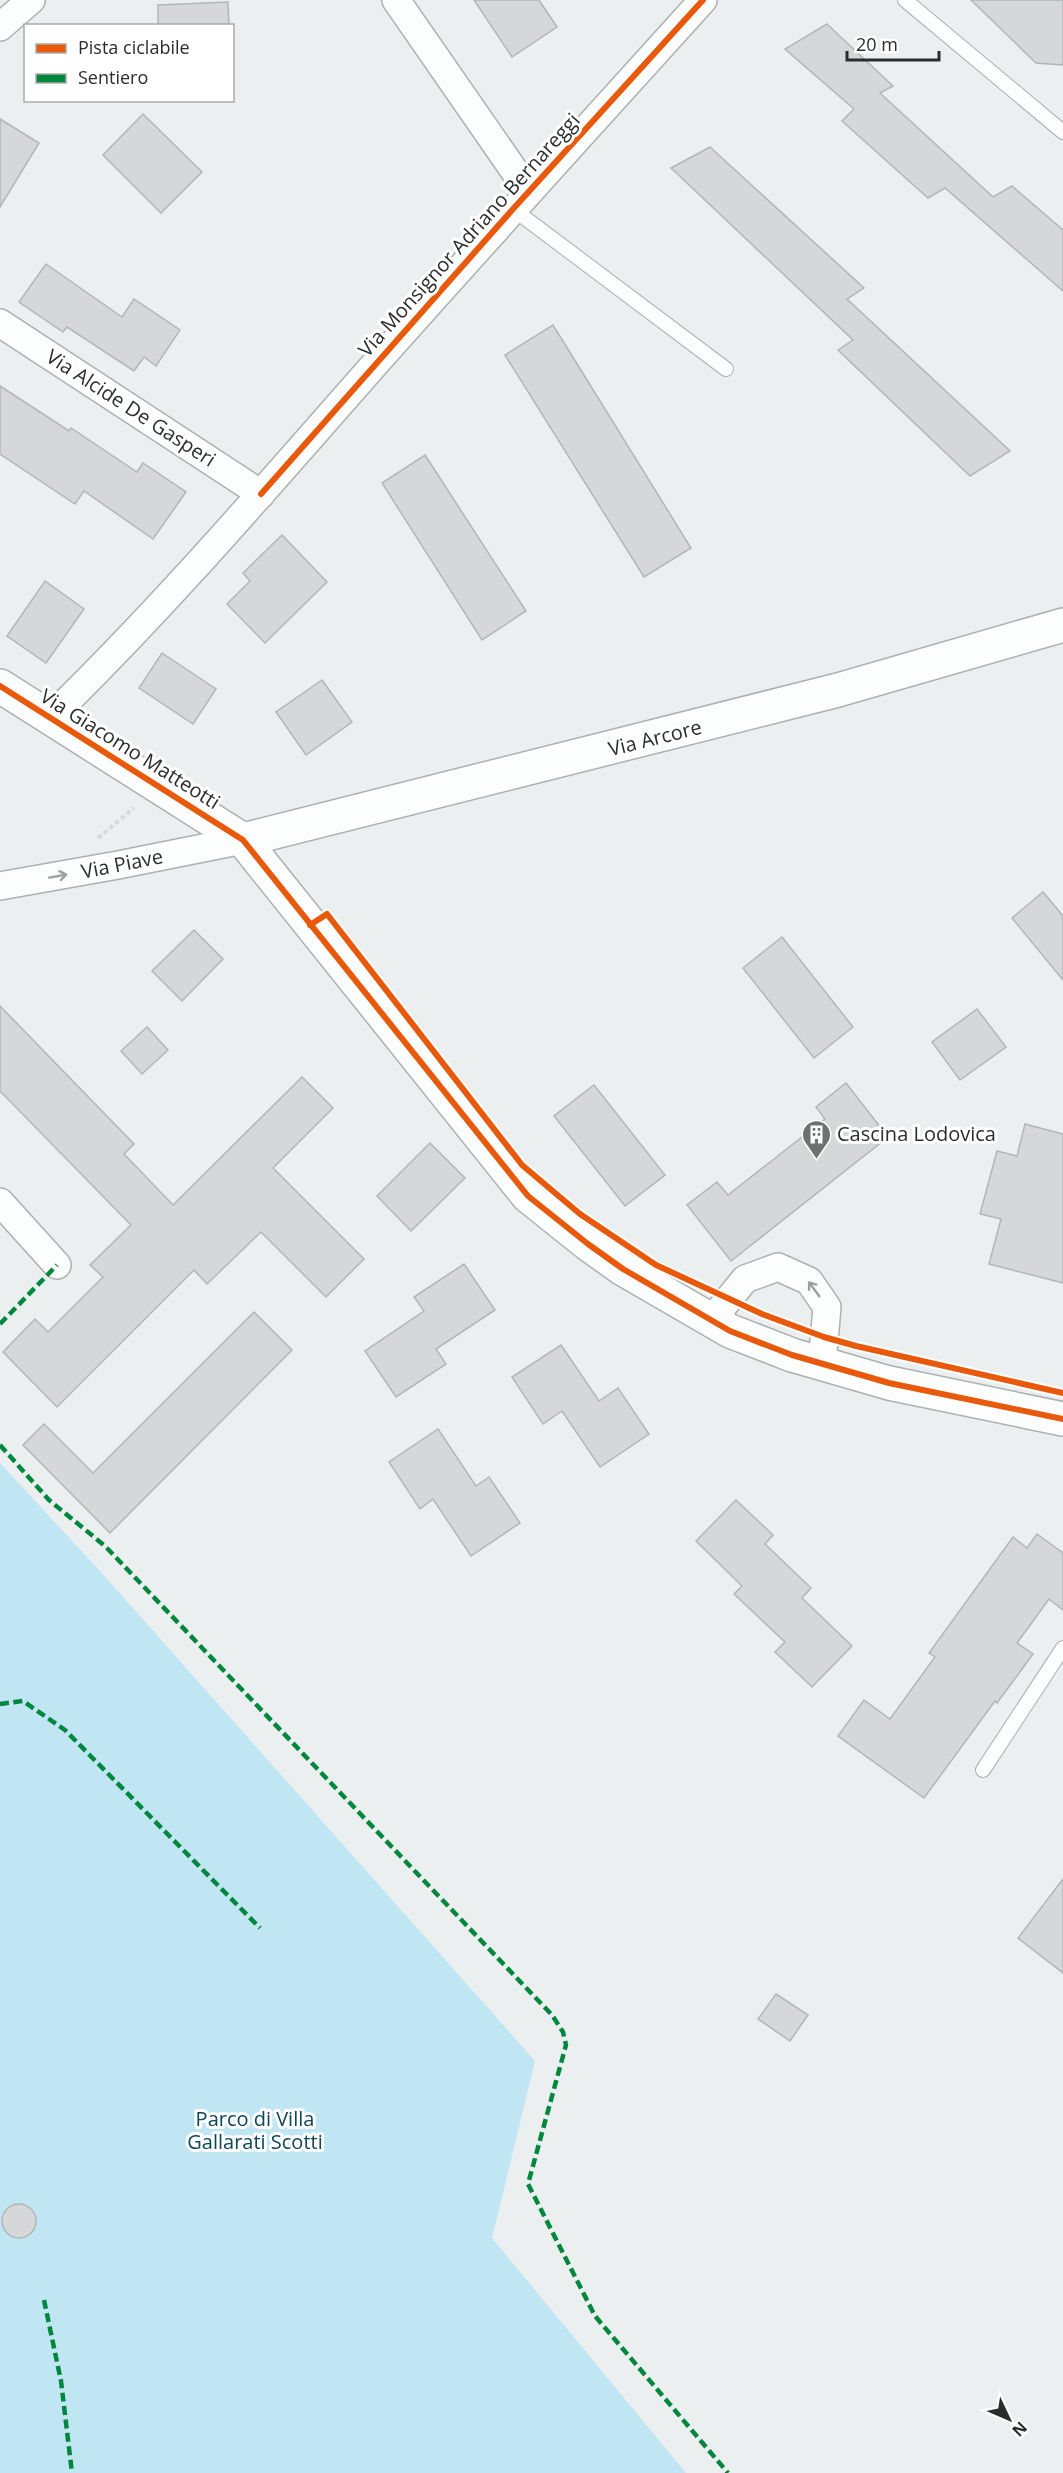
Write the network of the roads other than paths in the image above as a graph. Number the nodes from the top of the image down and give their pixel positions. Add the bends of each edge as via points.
1 (31, 0) edge
2 (396, 0) edge
3 (704, 0) edge
4 (905, 0) edge
5 (0, 27) edge
6 (1063, 132) edge
7 (521, 200) junction
8 (0, 323) edge
9 (726, 369) dead end
10 (261, 494) junction
11 (1063, 625) edge
12 (0, 686) edge
13 (50, 718) junction
14 (243, 840) junction
15 (0, 886) edge
16 (0, 1202) edge
17 (57, 1265) dead end
18 (711, 1321) junction
19 (822, 1364) junction
20 (1063, 1419) edge
21 (1063, 1648) edge
22 (983, 1770) dead end

1 - 5 street
2 - 7 street
3 - 7 street, Via Monsignor Adriano Bernareggi
4 - 6 lane
7 - 9 lane
7 - 10 street, Via Monsignor Adriano Bernareggi
8 - 10 street, Via Alcide De Gasperi
10 - 13 street, Via Monsignor Adriano Bernareggi
11 - 14 street, Via Arcore via 838,690
12 - 13 street, Via Giacomo Matteotti
13 - 14 street, Via Giacomo Matteotti
15 -> 14 street, Via Piave
14 - 18 street, Via Giacomo Matteotti via 528,1196 623,1269
16 - 17 street
18 - 19 street, Via Giacomo Matteotti
19 -> 18 street via 827,1307 809,1281 778,1267 745,1279
19 - 20 street, Via Giacomo Matteotti via 889,1383
21 - 22 lane

